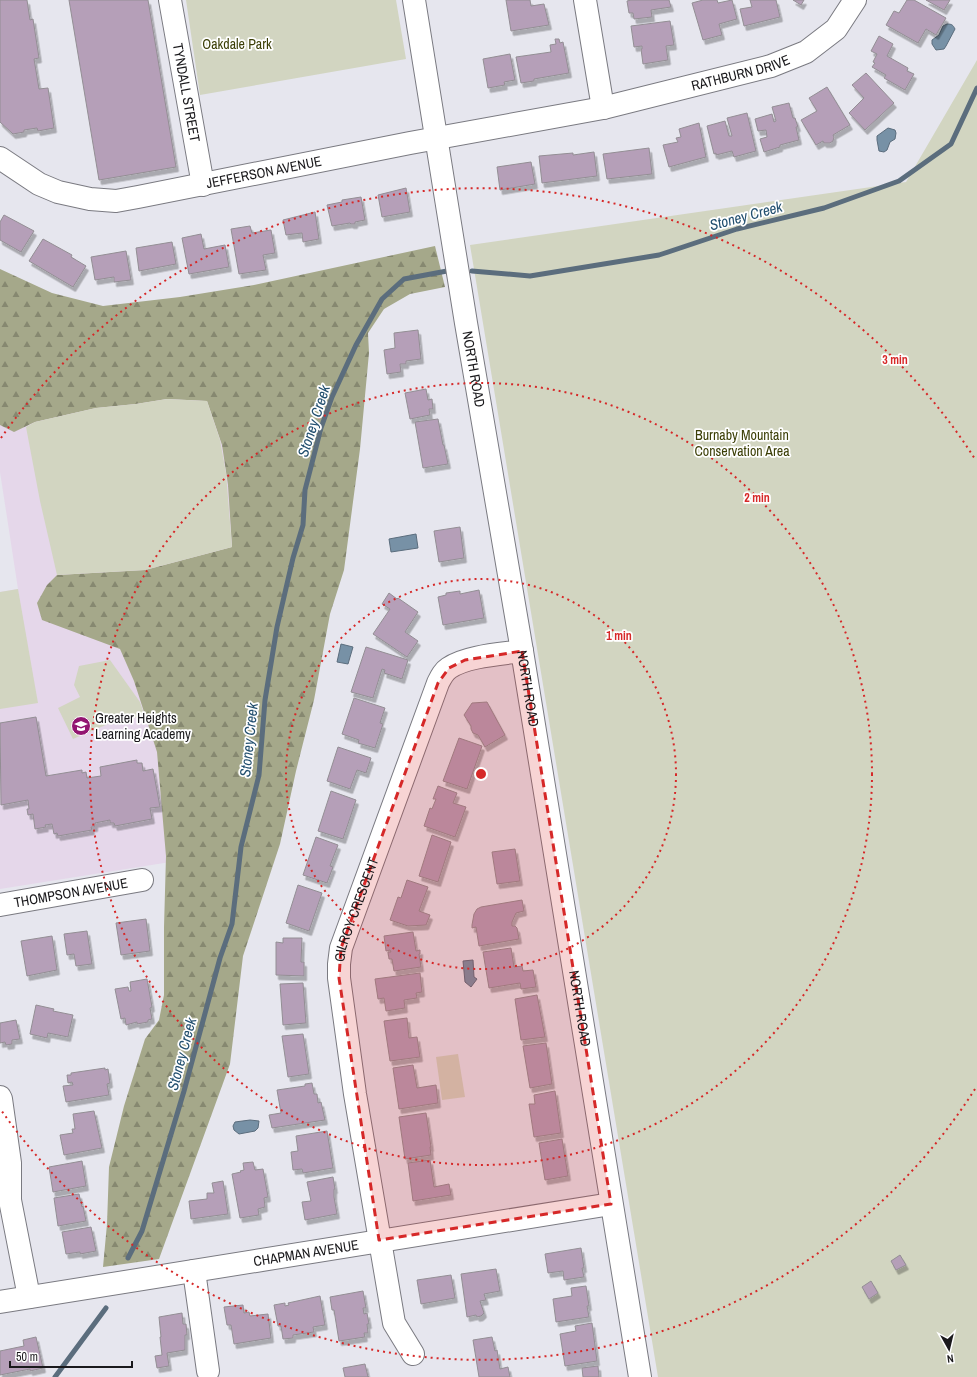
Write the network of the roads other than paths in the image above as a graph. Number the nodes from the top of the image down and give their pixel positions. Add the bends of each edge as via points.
1 (170, 0) edge
2 (414, 0) edge
3 (585, 0) edge
4 (855, 0) edge
5 (603, 108) junction
6 (437, 138) junction
7 (0, 158) edge
8 (203, 185) junction
9 (522, 651) junction
10 (142, 880) dead end
11 (0, 905) edge
12 (1, 1098) edge
13 (611, 1204) junction
14 (379, 1240) junction
15 (194, 1271) junction
16 (29, 1297) junction
17 (0, 1302) edge
18 (413, 1354) dead end
19 (208, 1371) dead end
20 (640, 1377) edge

1 - 8 street, TYNDALL STREET
2 - 6 street, NORTH ROAD
3 - 5 street
4 - 5 street, RATHBURN DRIVE via 836,29 806,52 771,66
5 - 6 street, RATHBURN DRIVE
6 - 8 street, JEFFERSON AVENUE
6 - 9 street, NORTH ROAD
7 - 8 street, JEFFERSON AVENUE via 39,184 58,192 90,199 116,201
9 - 13 street, NORTH ROAD
9 - 14 street, GILROY CRESCENT via 465,660 442,673 341,948 339,978
10 - 11 street, THOMPSON AVENUE
12 - 16 street via 10,1163 10,1200
13 - 14 street, CHAPMAN AVENUE
13 - 20 street, NORTH ROAD
14 - 15 street, CHAPMAN AVENUE
14 - 18 street, GILROY CRESCENT via 394,1322
15 - 16 street, CHAPMAN AVENUE
15 - 19 street
16 - 17 street, CHAPMAN AVENUE

